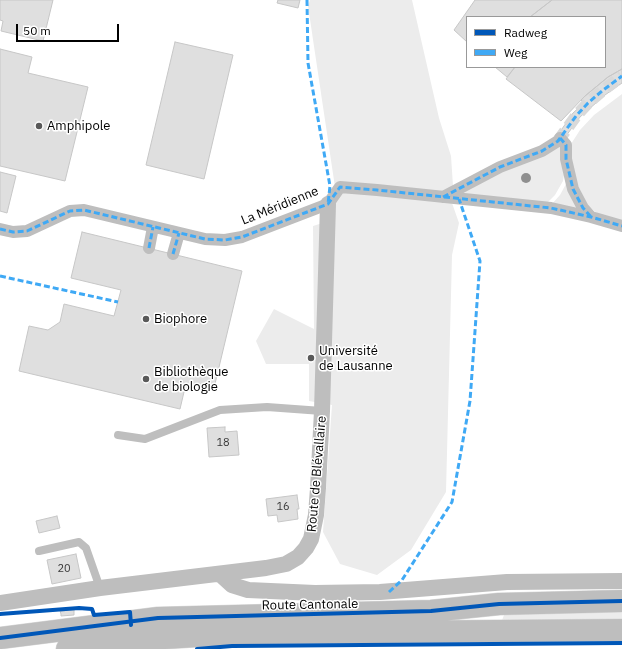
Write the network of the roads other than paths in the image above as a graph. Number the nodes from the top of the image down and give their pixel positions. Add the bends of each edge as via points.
1 (443, 197) junction
2 (328, 204) junction
3 (591, 217) junction
4 (622, 226) edge
5 (153, 227) junction
6 (0, 229) edge
7 (179, 233) junction
8 (148, 248) dead end
9 (173, 254) dead end
10 (322, 411) junction
11 (118, 435) dead end
12 (39, 551) dead end
13 (220, 574) junction
14 (622, 581) edge
15 (100, 588) junction
16 (622, 601) edge
17 (0, 603) edge
18 (499, 604) junction
19 (622, 630) edge
20 (475, 632) junction
21 (0, 638) edge
22 (68, 649) edge

1 - 2 street, La Méridienne via 340,188
1 - 3 street via 551,208
1 - 3 street via 500,167 542,151 559,140 566,145 572,189
2 - 7 street, La Méridienne via 231,239 204,239
2 - 10 street, Route de Blévallaire
3 - 4 street
5 - 6 street, La Méridienne via 84,210 70,212 27,231
5 - 7 street, La Méridienne
5 - 8 street
7 - 9 street
10 - 11 lane via 267,407 220,410 145,439
10 - 13 street, Route de Blévallaire via 316,515 311,539 306,548 298,558 286,564
12 - 15 lane via 80,542 86,548
13 - 14 street via 232,585 248,590 315,593 380,592 507,582
13 - 15 street, Route de Blévallaire
15 - 17 street, Route de Blévallaire
16 - 18 main road, Route Cantonale
18 - 20 main road via 499,615 496,620
18 - 21 main road, Route Cantonale via 431,612 158,618
19 - 20 main road, Route Cantonale
20 - 22 main road, Route Cantonale via 246,633 133,640

